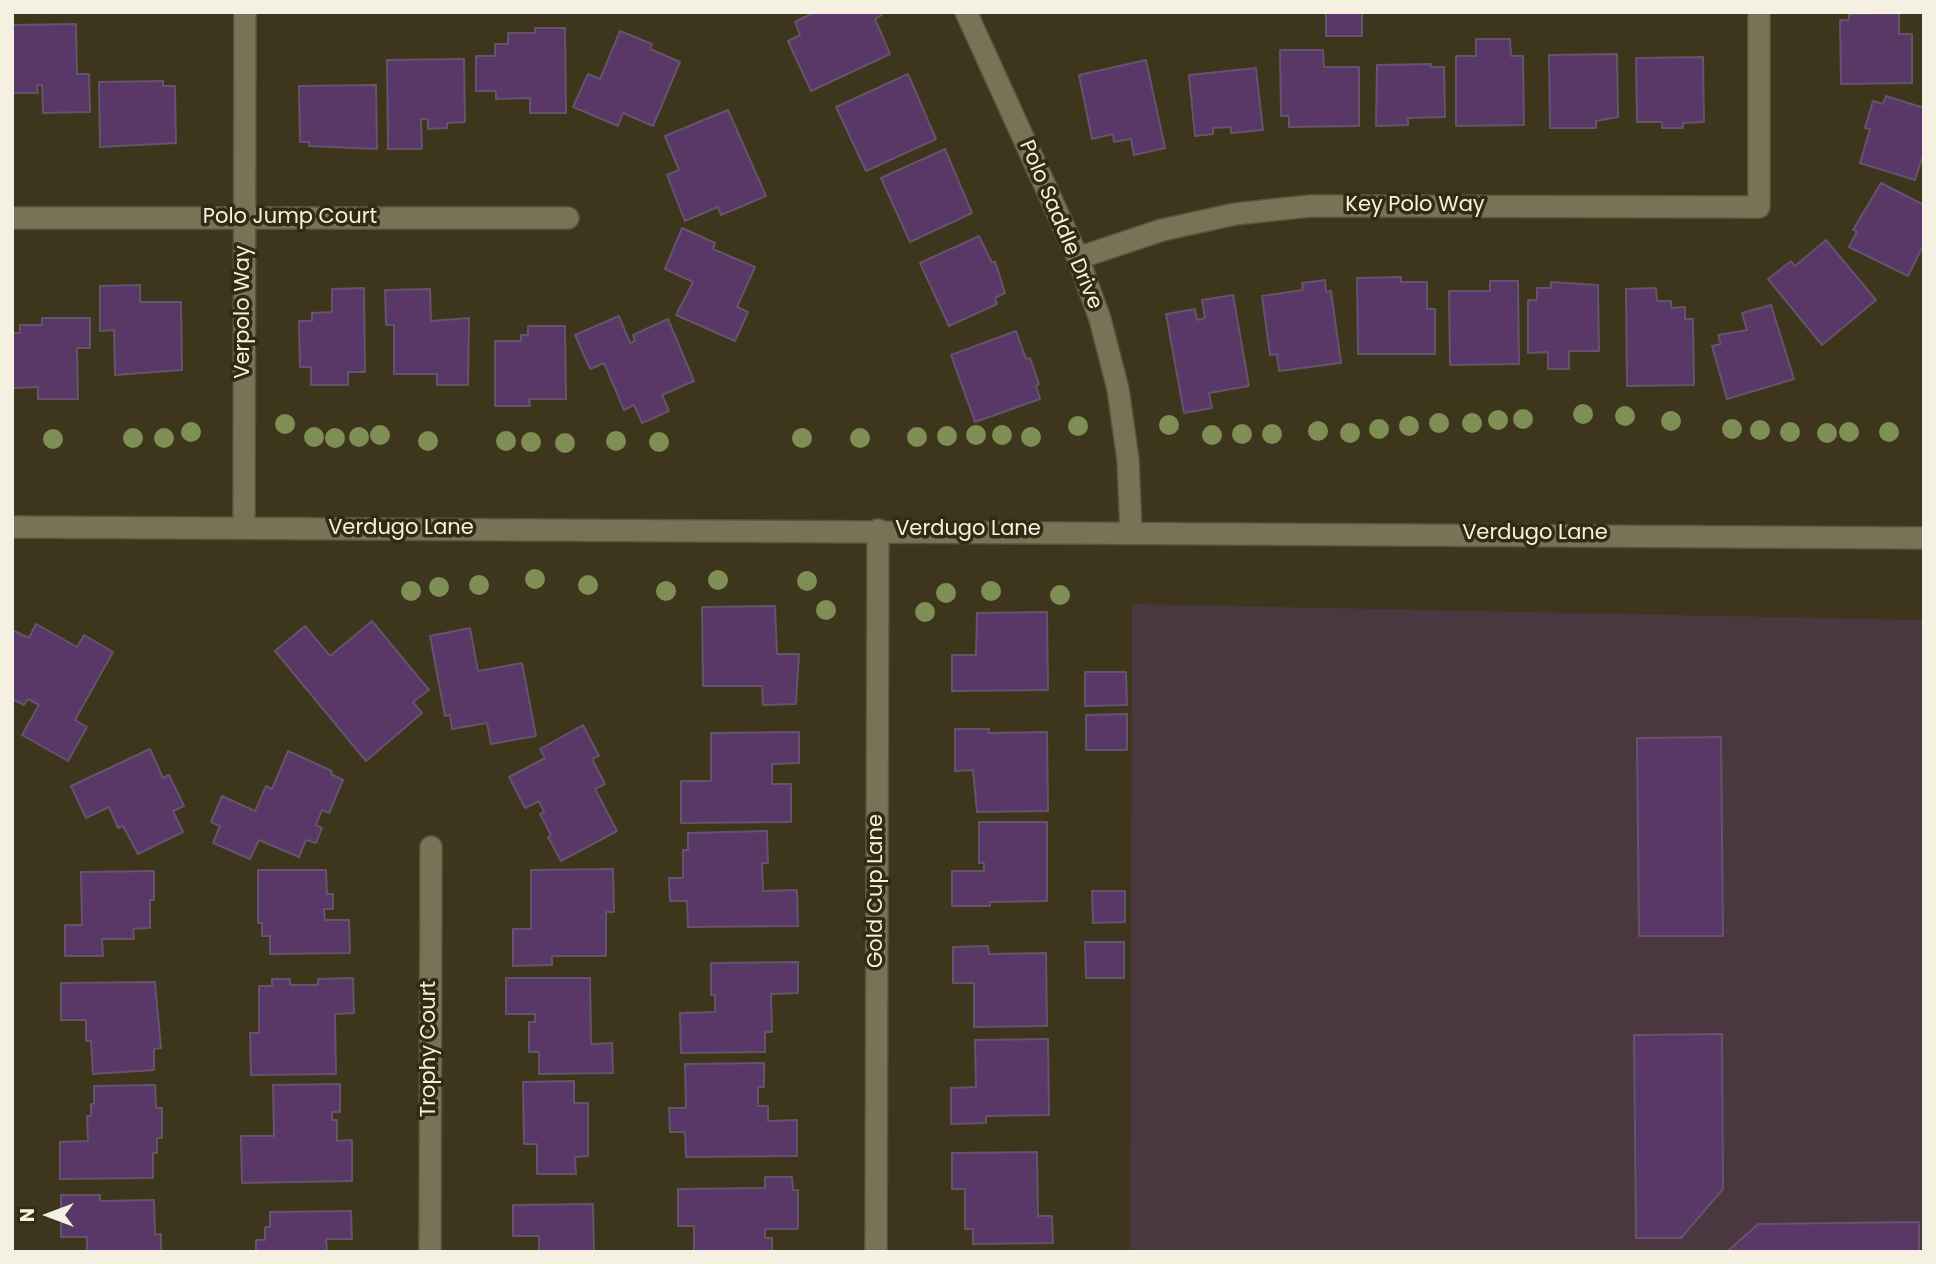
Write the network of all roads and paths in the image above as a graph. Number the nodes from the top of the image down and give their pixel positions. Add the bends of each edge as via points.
1 (245, 12) edge
2 (966, 12) edge
3 (1759, 12) edge
4 (12, 218) edge
5 (244, 218) junction
6 (568, 218) dead end
7 (1078, 258) junction
8 (12, 527) edge
9 (244, 528) junction
10 (878, 530) junction
11 (1131, 531) junction
12 (1924, 538) edge
13 (431, 847) dead end
14 (430, 1252) edge
15 (876, 1252) edge

1 - 5 street, Verpolo Way
2 - 7 street, Polo Saddle Drive
3 - 7 street, Key Polo Way via 1759,206 1310,206 1235,214 1161,230
4 - 5 street, Polo Jump Court
5 - 6 street, Polo Jump Court
5 - 9 street, Verpolo Way
7 - 11 street, Polo Saddle Drive via 1118,389
8 - 9 street, Verdugo Lane
9 - 10 street, Verdugo Lane
10 - 11 street, Verdugo Lane
10 - 15 street, Gold Cup Lane
11 - 12 street, Verdugo Lane
13 - 14 street, Trophy Court

